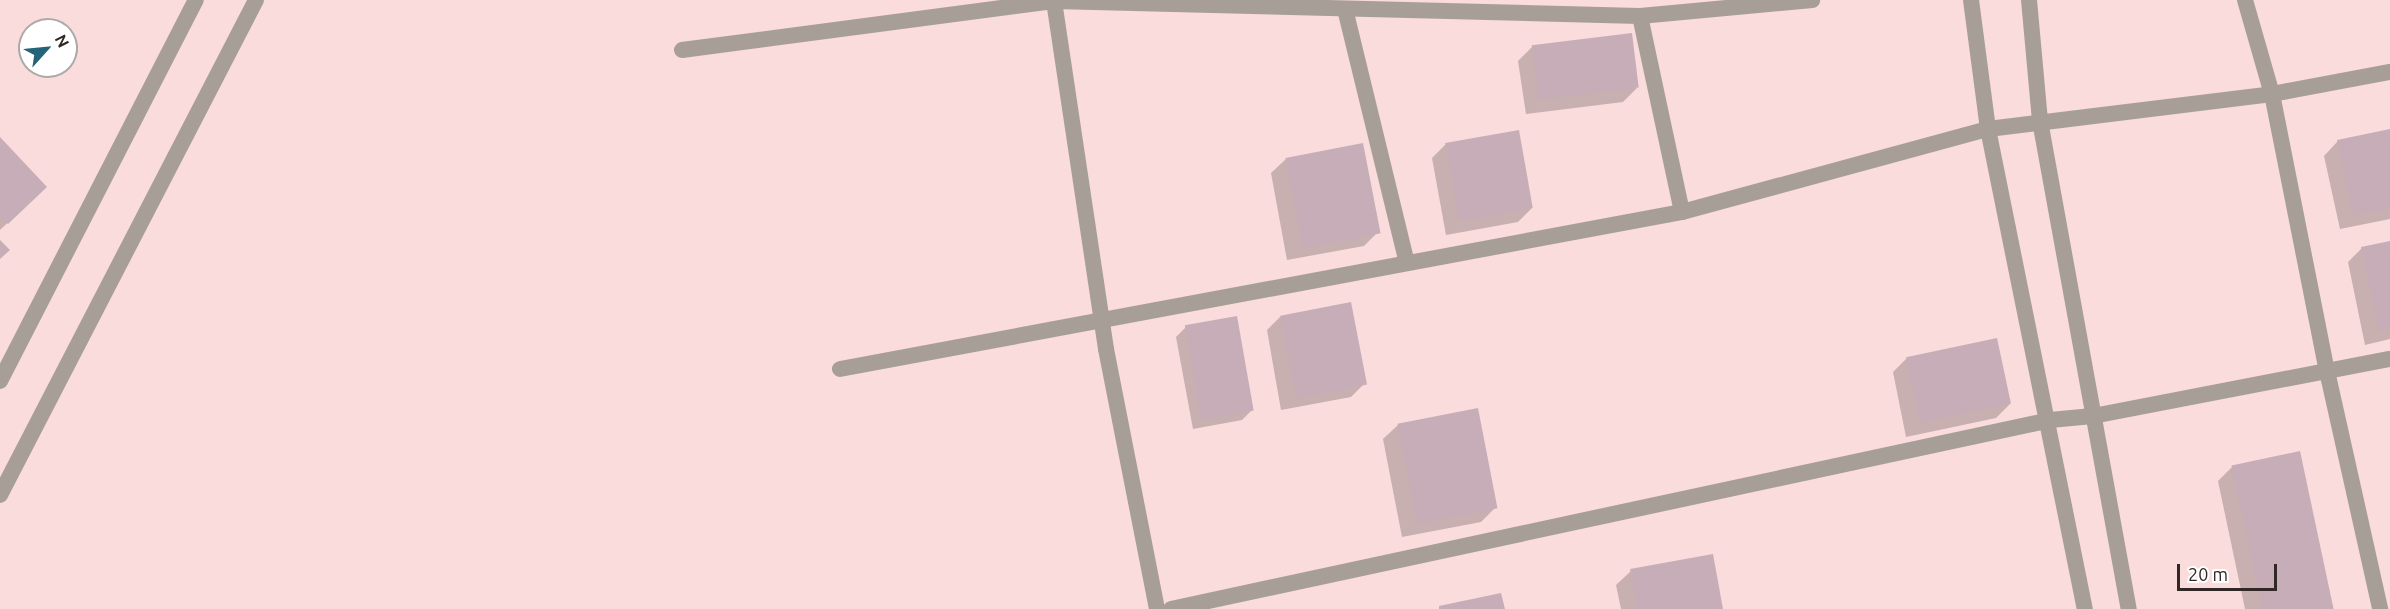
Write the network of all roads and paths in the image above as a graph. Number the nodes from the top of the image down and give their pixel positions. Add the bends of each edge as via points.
1 (196, 0) edge
2 (256, 0) edge
3 (1812, 0) edge
4 (1971, 0) edge
5 (2029, 0) edge
6 (2245, 0) edge
7 (1054, 2) edge
8 (1345, 9) junction
9 (1640, 16) junction
10 (682, 50) dead end
11 (2390, 72) edge
12 (2272, 94) junction
13 (2040, 122) junction
14 (1988, 129) junction
15 (1682, 212) junction
16 (1407, 262) junction
17 (1101, 319) junction
18 (2390, 359) edge
19 (840, 369) dead end
20 (2327, 371) junction
21 (0, 381) edge
22 (2093, 416) junction
23 (2050, 420) junction
24 (0, 495) edge
25 (1157, 609) edge
26 (1171, 609) edge
27 (2085, 609) edge
28 (2129, 609) edge
29 (2380, 609) edge

1 - 21 street
2 - 24 street
3 - 9 street
4 - 14 street
5 - 13 street
6 - 12 street
7 - 8 street
7 - 10 street
7 - 17 street
8 - 9 street
8 - 16 street
9 - 15 street
11 - 12 street
12 - 13 street
12 - 20 street
13 - 14 street
13 - 22 street
14 - 15 street
14 - 23 street
15 - 16 street
16 - 17 street
17 - 19 street
17 - 25 street
18 - 20 street
20 - 22 street
20 - 29 street
22 - 23 street
22 - 28 street
23 - 26 street
23 - 27 street

